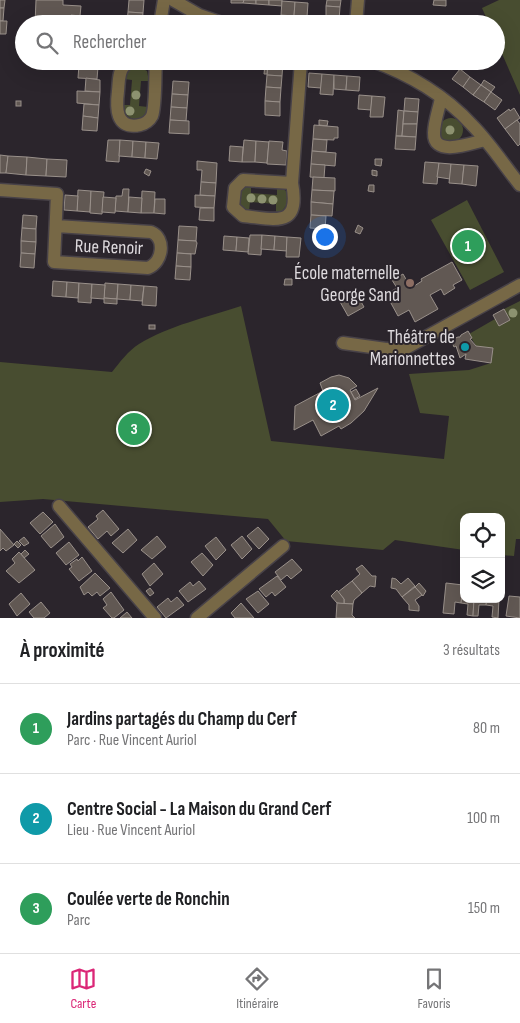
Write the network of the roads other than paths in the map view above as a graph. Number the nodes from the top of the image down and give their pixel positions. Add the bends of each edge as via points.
1 (164, 0) edge
2 (172, 0) edge
3 (358, 0) edge
4 (162, 15) edge
5 (199, 15) edge
6 (357, 15) edge
7 (122, 70) edge
8 (155, 70) edge
9 (300, 70) edge
10 (393, 70) edge
11 (441, 98) junction
12 (485, 140) junction
13 (292, 183) junction
14 (520, 185) edge
15 (0, 190) edge
16 (56, 226) junction
17 (520, 285) edge
18 (343, 344) dead end
19 (59, 506) dead end
20 (283, 546) dead end
21 (156, 618) edge
22 (197, 618) edge

1 - 4 street
2 - 5 street
3 - 6 street
7 - 8 street via 116,108 122,122 138,126 149,121 153,112
9 - 13 street
10 - 11 street
11 - 12 street via 464,116
11 - 12 street via 434,133 437,142 453,147
12 - 14 street
13 - 13 street via 293,209 281,219 242,216 233,207 235,188 243,180
15 - 16 street, Rue Renoir via 57,194
16 - 16 street, Rue Renoir via 54,262 148,268 159,260 160,242 151,232
17 - 18 street via 406,348
19 - 21 street
20 - 22 street

